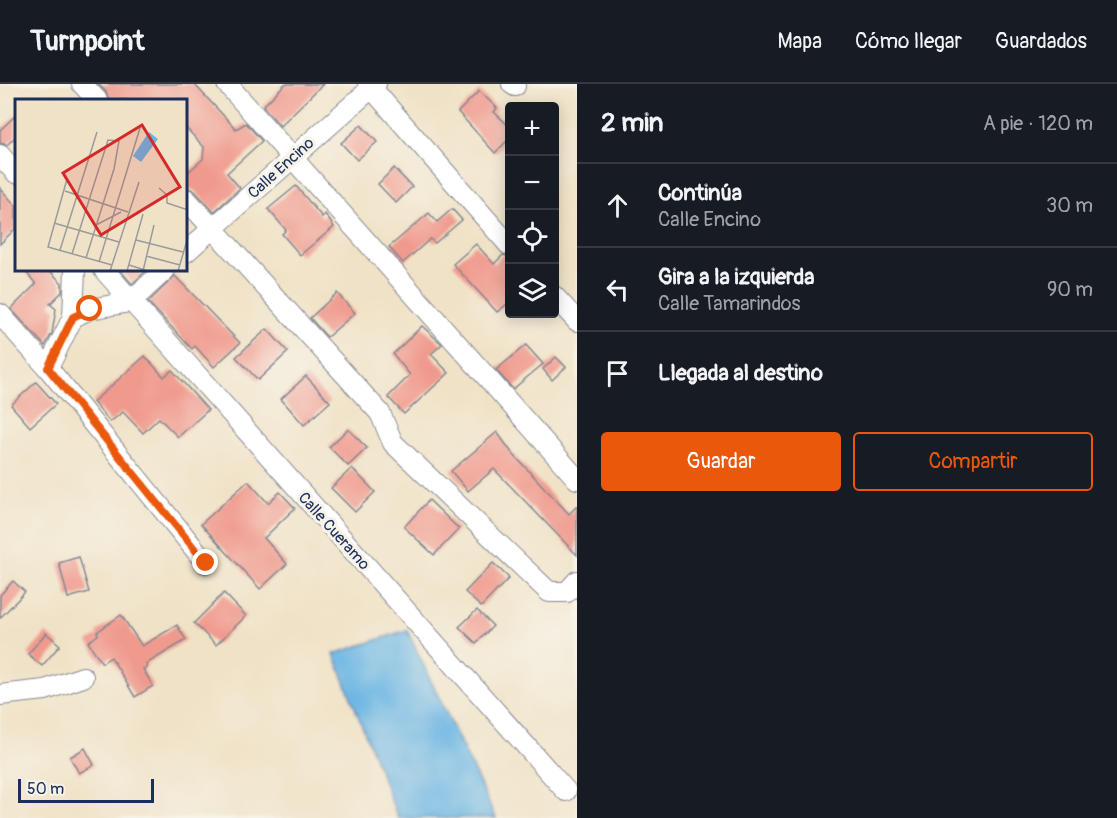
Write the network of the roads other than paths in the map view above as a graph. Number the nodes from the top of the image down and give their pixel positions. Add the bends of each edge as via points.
1 (227, 84) edge
2 (372, 85) edge
3 (0, 155) edge
4 (293, 157) junction
5 (15, 172) edge
6 (188, 201) edge
7 (213, 229) junction
8 (505, 239) edge
9 (188, 250) edge
10 (75, 272) edge
11 (106, 272) edge
12 (163, 272) edge
13 (559, 301) edge
14 (130, 302) junction
15 (0, 314) edge
16 (73, 317) junction
17 (577, 321) edge
18 (48, 368) junction
19 (577, 479) edge
20 (206, 563) dead end
21 (577, 581) edge
22 (83, 677) dead end
23 (0, 695) edge
24 (566, 791) dead end

1 - 4 street
2 - 4 street, Calle Encino
2 - 8 street
3 - 5 street
4 - 7 street, Calle Encino
4 - 19 street
6 - 7 street
7 - 9 street, Calle Encino
7 - 21 street via 380,413 393,443 549,592 567,592
10 - 16 street
11 - 14 street, Calle Cueramo
12 - 14 street
13 - 17 street
14 - 16 street via 90,309
14 - 24 street, Calle Cueramo
15 - 18 street
16 - 18 street
18 - 20 street
22 - 23 street via 45,690

